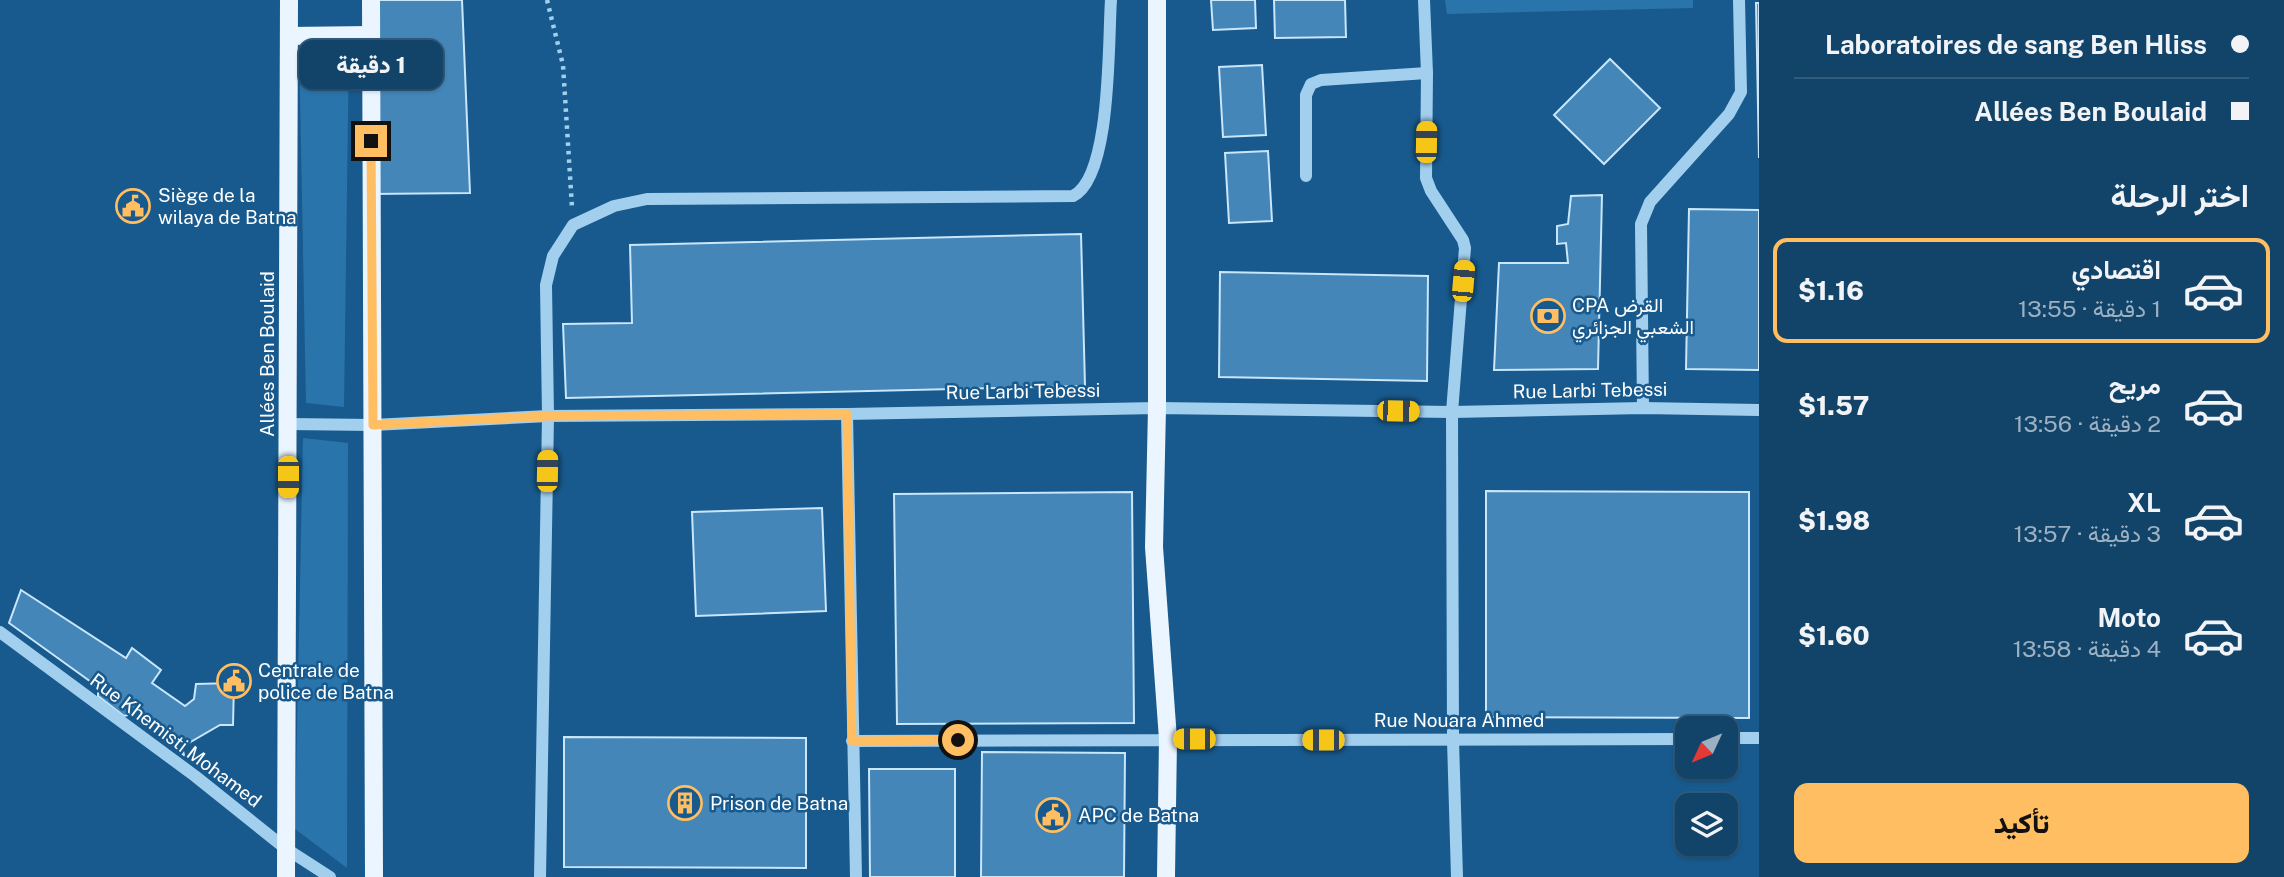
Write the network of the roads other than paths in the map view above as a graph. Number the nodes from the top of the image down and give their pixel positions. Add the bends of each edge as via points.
1 (289, 0) edge
2 (371, 0) edge
3 (1111, 0) edge
4 (1157, 0) edge
5 (1424, 0) edge
6 (1739, 0) edge
7 (370, 35) junction
8 (289, 36) junction
9 (1427, 73) junction
10 (1307, 176) dead end
11 (1157, 408) junction
12 (1643, 408) junction
13 (1759, 410) edge
14 (1452, 412) junction
15 (847, 414) junction
16 (548, 416) junction
17 (288, 424) junction
18 (373, 425) junction
19 (0, 632) edge
20 (1675, 738) edge
21 (1738, 738) edge
22 (1759, 738) edge
23 (1168, 739) junction
24 (1453, 740) junction
25 (852, 741) junction
26 (285, 848) junction
27 (286, 877) edge
28 (330, 877) edge
29 (374, 877) edge
30 (541, 877) edge
31 (856, 877) edge
32 (1166, 877) edge
33 (1457, 877) edge

1 - 8 main road, Allées Ben Boulaid
2 - 7 main road
3 - 16 street via 1100,150 1086,185 1073,196 647,200 614,206 573,225 554,256 546,285
4 - 11 main road
5 - 9 street
6 - 12 street via 1741,92 1729,114 1650,202 1641,224
7 - 8 main road
7 - 18 main road
8 - 17 main road, Allées Ben Boulaid
9 - 10 street via 1311,84 1306,94
9 - 14 street via 1426,178 1465,248
11 - 14 street, Rue Larbi Tebessi
11 - 15 street, Rue Larbi Tebessi
11 - 23 main road via 1154,547
12 - 13 street, Rue Larbi Tebessi
12 - 14 street, Rue Larbi Tebessi
14 - 24 street
15 - 16 street, Rue Larbi Tebessi
15 - 25 street
16 - 18 street, Rue Larbi Tebessi
16 - 30 street
17 - 18 street, Rue Larbi Tebessi
17 - 26 main road, Allées Ben Boulaid
18 - 29 main road
19 - 26 street, Rue Khemisti Mohamed
20 - 24 street, Rue Nouara Ahmed
21 - 22 street
23 - 24 street, Rue Nouara Ahmed
23 - 25 street, Rue Nouara Ahmed
23 - 32 main road
24 - 33 street
25 - 31 street
26 - 27 main road, Allées Ben Boulaid
26 - 28 street, Rue Khemisti Mohamed

